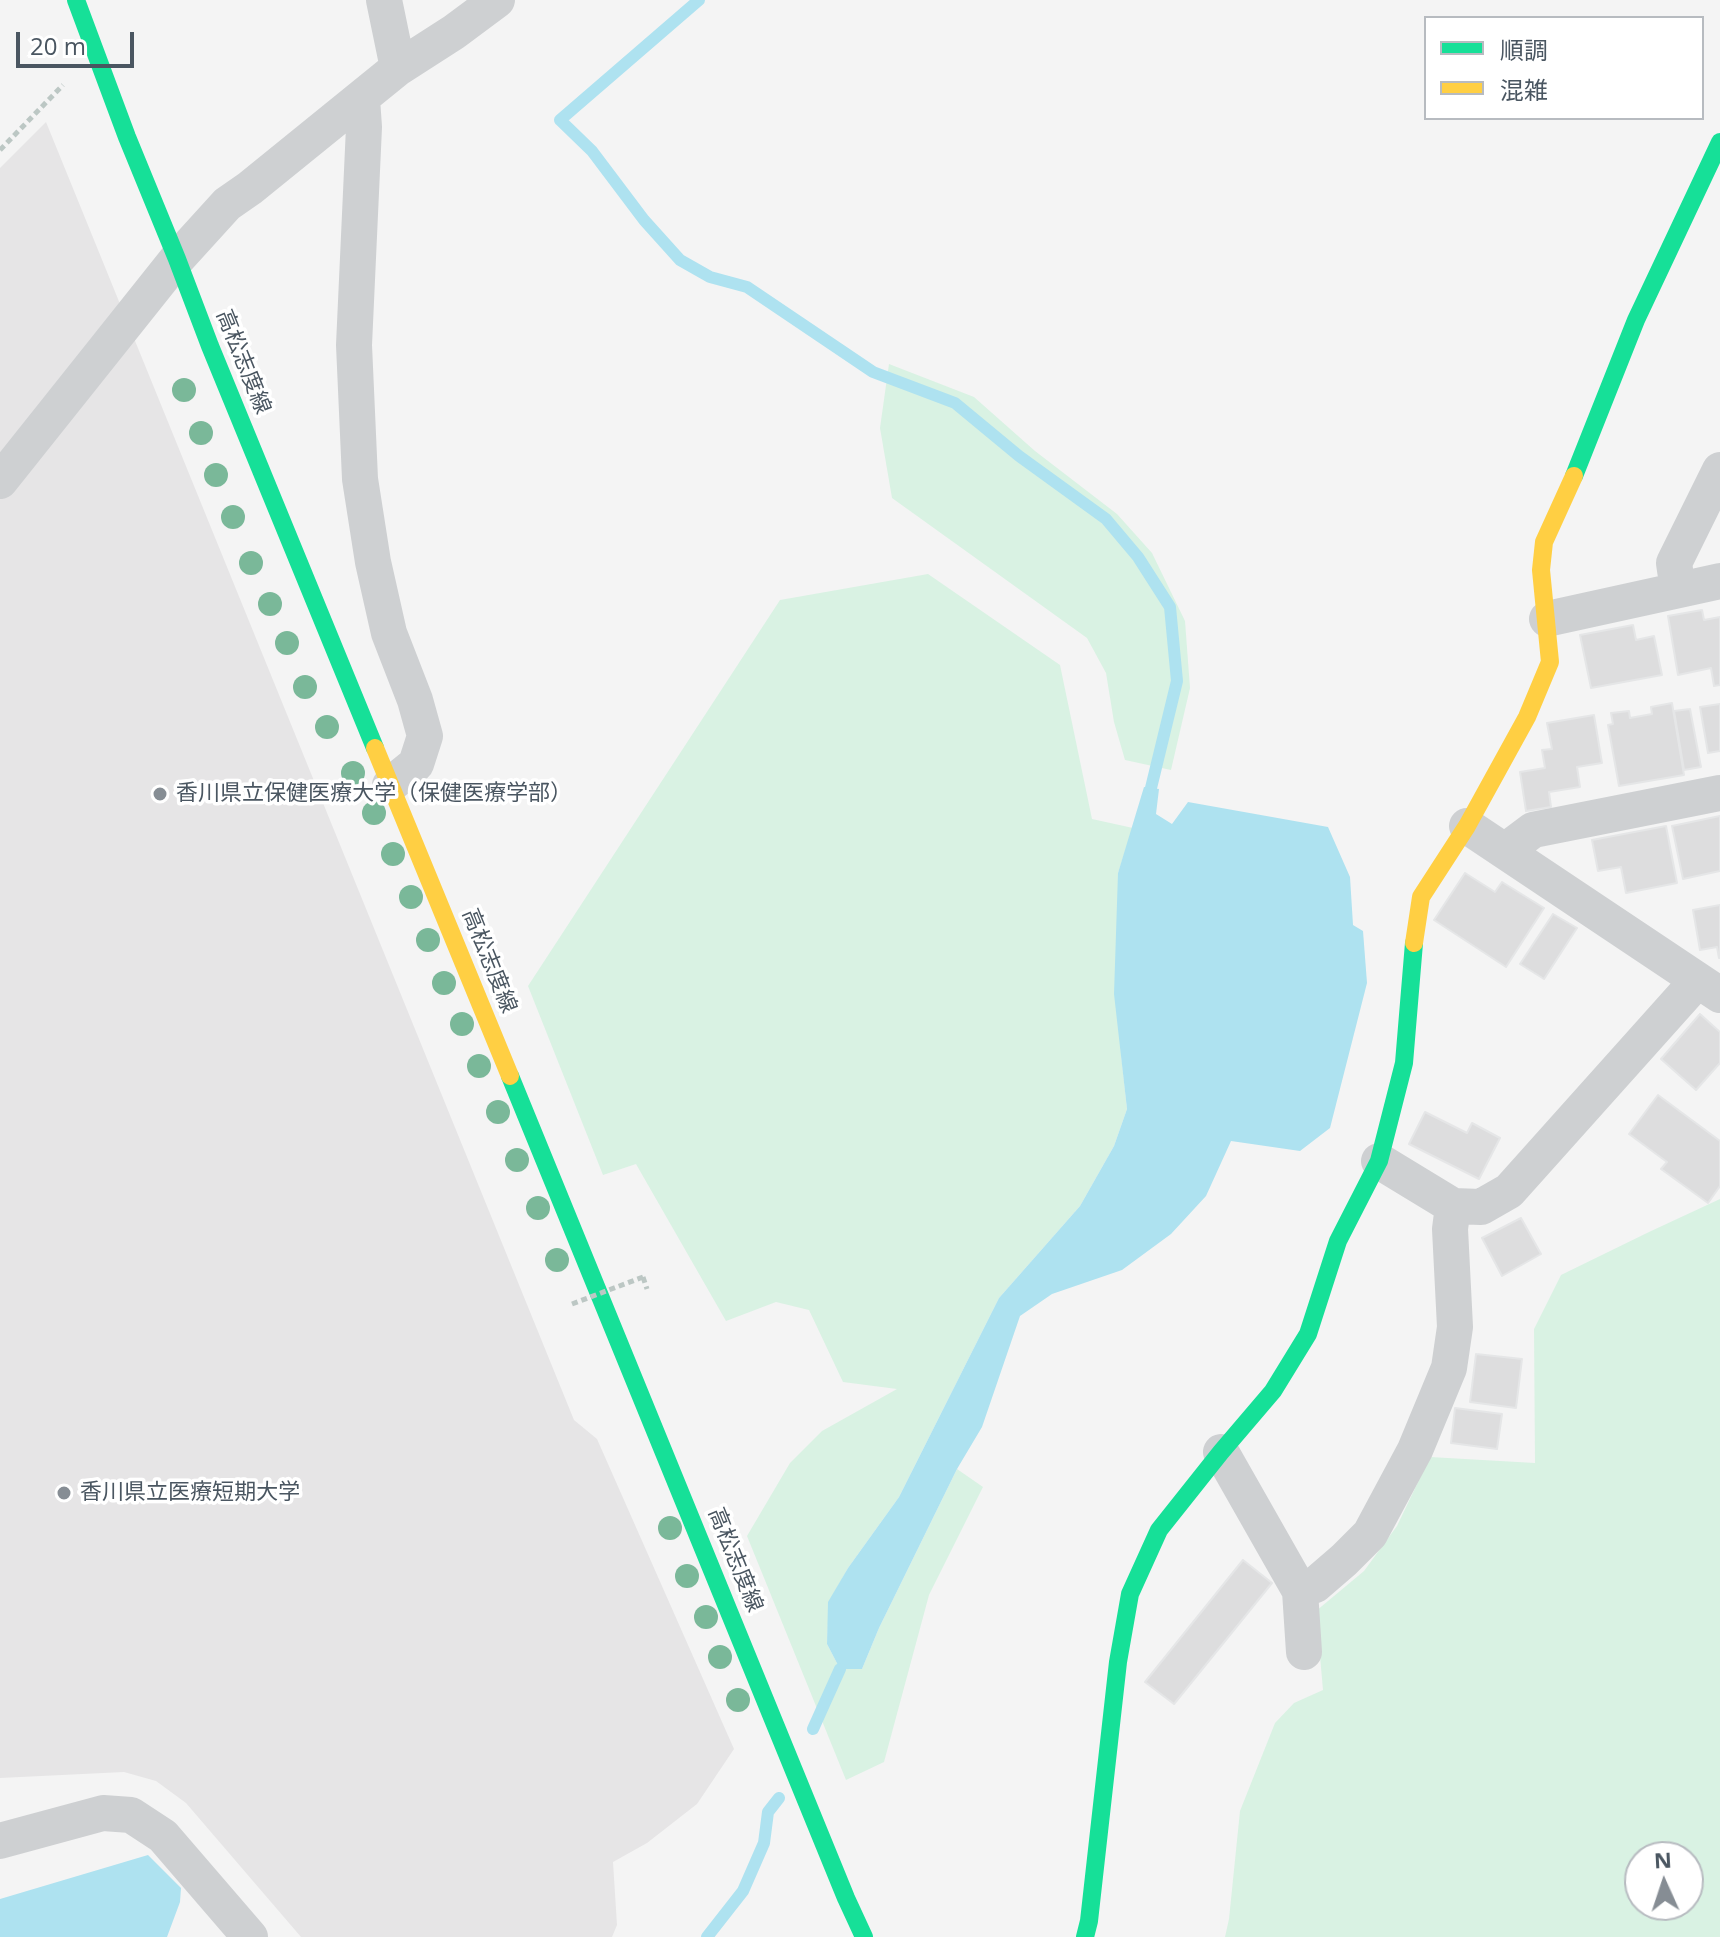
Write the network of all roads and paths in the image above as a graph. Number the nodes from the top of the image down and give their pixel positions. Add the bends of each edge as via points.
1 (76, 0) edge
2 (384, 0) edge
3 (497, 0) edge
4 (398, 68) junction
5 (64, 84) dead end
6 (362, 99) junction
7 (1720, 142) edge
8 (0, 150) edge
9 (177, 259) junction
10 (1720, 470) edge
11 (0, 481) edge
12 (1720, 581) edge
13 (1678, 590) junction
14 (1547, 619) junction
15 (390, 785) junction
16 (1720, 793) edge
17 (1467, 826) junction
18 (1505, 851) junction
19 (1709, 988) edge
20 (1379, 1161) junction
21 (1453, 1206) junction
22 (643, 1277) dead end
23 (572, 1304) dead end
24 (1221, 1452) junction
25 (1300, 1591) junction
26 (1304, 1652) dead end
27 (0, 1841) edge
28 (250, 1937) edge
29 (864, 1937) edge
30 (1085, 1937) edge

1 - 9 main road, 高松志度線
2 - 4 street
3 - 4 street
4 - 6 street
5 - 8 path
6 - 9 street via 227,204
6 - 15 street via 354,345 360,479 389,633 425,736 416,764
7 - 14 main road via 1636,320 1544,542 1541,570
9 - 11 street
9 - 15 main road, 高松志度線
10 - 13 street via 1674,563
12 - 13 street
13 - 14 street
14 - 17 main road via 1550,662 1527,717
15 - 29 main road, 高松志度線
16 - 18 street via 1533,830
17 - 18 street
17 - 20 main road via 1421,897 1404,1063
18 - 19 street
19 - 21 street via 1509,1191 1481,1207
20 - 21 street
20 - 24 main road via 1338,1241 1308,1334 1273,1391
21 - 25 street via 1455,1327 1449,1368 1415,1450 1370,1534 1315,1585
22 - 23 path, bridge
24 - 25 street
24 - 30 main road via 1159,1530 1130,1594
25 - 26 street
27 - 28 street via 103,1813 131,1815 163,1836

